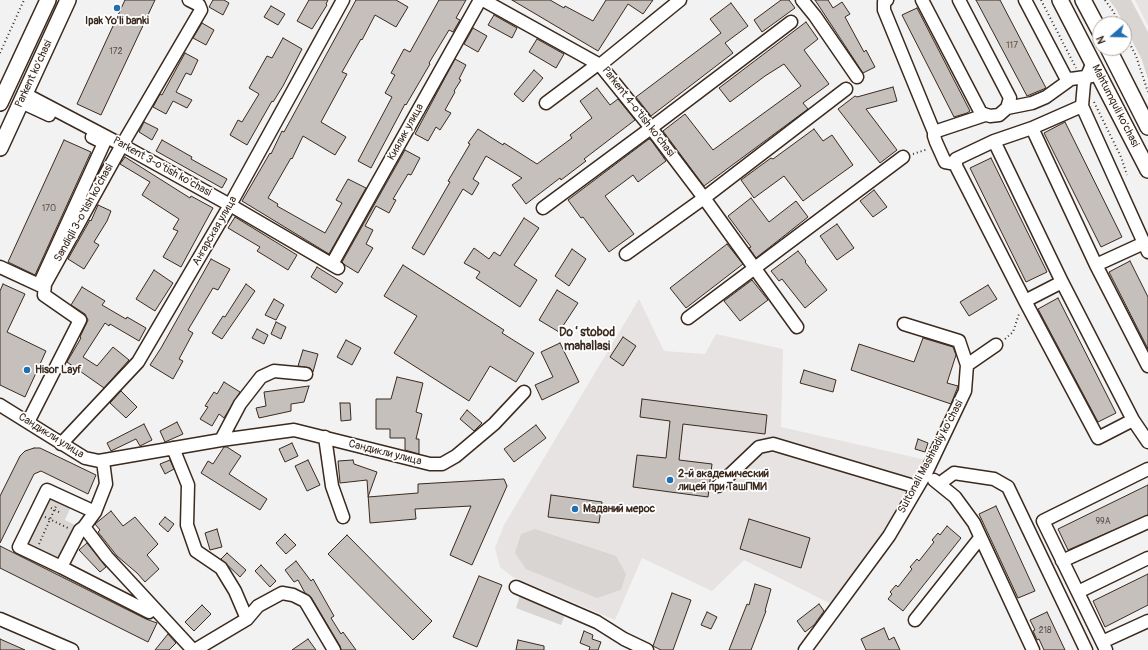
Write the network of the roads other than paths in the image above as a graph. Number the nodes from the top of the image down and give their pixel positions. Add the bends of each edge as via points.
1 (48, 0) edge
2 (68, 0) edge
3 (190, 0) edge
4 (343, 0) edge
5 (480, 0) edge
6 (483, 0) edge
7 (680, 0) edge
8 (802, 0) edge
9 (887, 0) edge
10 (922, 0) edge
11 (959, 0) edge
12 (1024, 0) edge
13 (1060, 0) edge
14 (1083, 0) edge
15 (1092, 17) edge
16 (791, 22) dead end
17 (1112, 56) edge
18 (600, 64) junction
19 (1093, 71) junction
20 (857, 77) dead end
21 (1071, 79) junction
22 (846, 89) dead end
23 (1, 96) edge
24 (23, 98) junction
25 (546, 103) dead end
26 (1082, 106) junction
27 (1007, 108) junction
28 (985, 115) junction
29 (1148, 127) edge
30 (651, 128) junction
31 (1032, 128) junction
32 (934, 132) junction
33 (994, 140) junction
34 (122, 145) junction
35 (0, 148) edge
36 (903, 157) road end
37 (956, 164) junction
38 (1148, 170) edge
39 (704, 198) junction
40 (230, 205) junction
41 (543, 208) dead end
42 (1146, 248) edge
43 (626, 254) dead end
44 (1096, 265) junction
45 (335, 266) joint
46 (0, 267) edge
47 (755, 268) junction
48 (1062, 282) junction
49 (1026, 303) junction
50 (688, 318) dead end
51 (904, 324) dead end
52 (797, 327) dead end
53 (996, 345) road end
54 (967, 365) junction
55 (1148, 366) edge
56 (306, 374) dead end
57 (524, 392) dead end
58 (1, 409) edge
59 (1133, 420) junction
60 (28, 422) junction
61 (325, 438) junction
62 (221, 440) junction
63 (1148, 442) edge
64 (61, 444) junction
65 (173, 448) junction
66 (103, 461) junction
67 (1148, 470) edge
68 (926, 472) junction
69 (939, 484) junction
70 (718, 486) dead end
71 (917, 487) junction
72 (94, 512) junction
73 (343, 517) dead end
74 (1148, 522) edge
75 (81, 530) junction
76 (980, 538) junction
77 (1148, 558) edge
78 (1062, 561) junction
79 (60, 567) junction
80 (516, 587) dead end
81 (1078, 592) junction
82 (150, 612) dead end
83 (0, 619) edge
84 (247, 619) junction
85 (915, 620) dead end
86 (1148, 621) edge
87 (1104, 646) edge
88 (72, 650) edge
89 (194, 650) edge
90 (334, 650) edge
91 (647, 650) edge
92 (805, 650) edge
93 (1033, 650) edge
94 (1086, 650) edge

1 - 23 main road, Parkent ko'chasi
2 - 24 main road, Parkent ko'chasi
3 - 34 street, Sandiqli 3-o'tish ko'chasi via 199,5 201,10
4 - 40 street, Ангарская улица
5 - 45 street, Киялик улица
6 - 18 street, Parkent 4-o'tish ko'chasi
7 - 18 street
8 - 20 street
9 - 32 street via 884,2 884,10
10 - 28 street via 981,113
11 - 27 street via 1010,98
12 - 21 street via 1063,73 1066,78
13 - 19 main road, Mahtumquli ko'chasi
14 - 15 main road
16 - 30 street
17 - 29 main road, Mahtumquli ko'chasi
18 - 25 street
18 - 30 street, Parkent 4-o'tish ko'chasi
19 - 21 street
19 - 26 street via 1084,83
19 - 38 main road, Mahtumquli ko'chasi
21 - 27 street via 1046,97
22 - 39 street
24 - 34 street, Parkent 3-o'tish ko'chasi
24 - 35 main road, Parkent ko'chasi
24 - 46 street via 104,143 39,285
26 - 31 street
26 - 42 street
27 - 28 street via 999,115
28 - 32 street
30 - 39 street, Parkent 4-o'tish ko'chasi
30 - 41 street
31 - 33 street
31 - 44 street
32 - 37 street via 945,162
33 - 37 street via 956,160
33 - 48 street
34 - 40 street, Parkent 3-o'tish ko'chasi
34 - 60 street, Sandiqli 3-o'tish ko'chasi via 45,284 44,295 80,320
36 - 47 street
37 - 49 street
39 - 43 street
39 - 47 street, Parkent 4-o'tish ko'chasi
40 - 45 street, Parkent 3-o'tish ko'chasi
40 - 64 street, Ангарская улица via 138,362
42 - 44 street
44 - 55 street
47 - 50 street
47 - 52 street, Parkent 4-o'tish ko'chasi
48 - 49 street
48 - 59 street
49 - 59 street via 1098,438
51 - 54 street, Sultonali Mashhadiy ko'chasi via 959,341
53 - 54 street
54 - 68 street, Sultonali Mashhadiy ko'chasi via 965,391
56 - 62 street via 274,371 261,377 240,404
57 - 61 street, Сандикли улица via 494,424 456,456 442,464 430,464
58 - 60 street, Сандикли улица
59 - 63 street
60 - 64 street, Сандикли улица
61 - 62 street, Сандикли улица via 294,430
61 - 73 street via 332,486
62 - 65 street, Сандикли улица
64 - 66 street, Сандикли улица via 85,458
65 - 66 street, Сандикли улица
65 - 84 street via 188,485 187,525 196,551 221,568 235,591
66 - 72 street via 106,484
67 - 78 street via 1043,521
68 - 69 street
68 - 71 street, Sultonali Mashhadiy ko'chasi
69 - 76 street via 955,497 974,523
69 - 94 street via 954,473 994,479 1008,487
70 - 71 street via 759,447 773,444
71 - 92 street, Sultonali Mashhadiy ko'chasi via 889,536
72 - 75 street
72 - 79 street via 47,490 19,547
74 - 78 street
75 - 79 street
75 - 89 street
76 - 85 street
76 - 93 street
77 - 81 street
78 - 81 street
79 - 82 street
80 - 91 street via 597,622
81 - 87 street
83 - 88 street
84 - 89 street
84 - 90 street via 258,606 282,593 293,595 305,601
86 - 87 street

